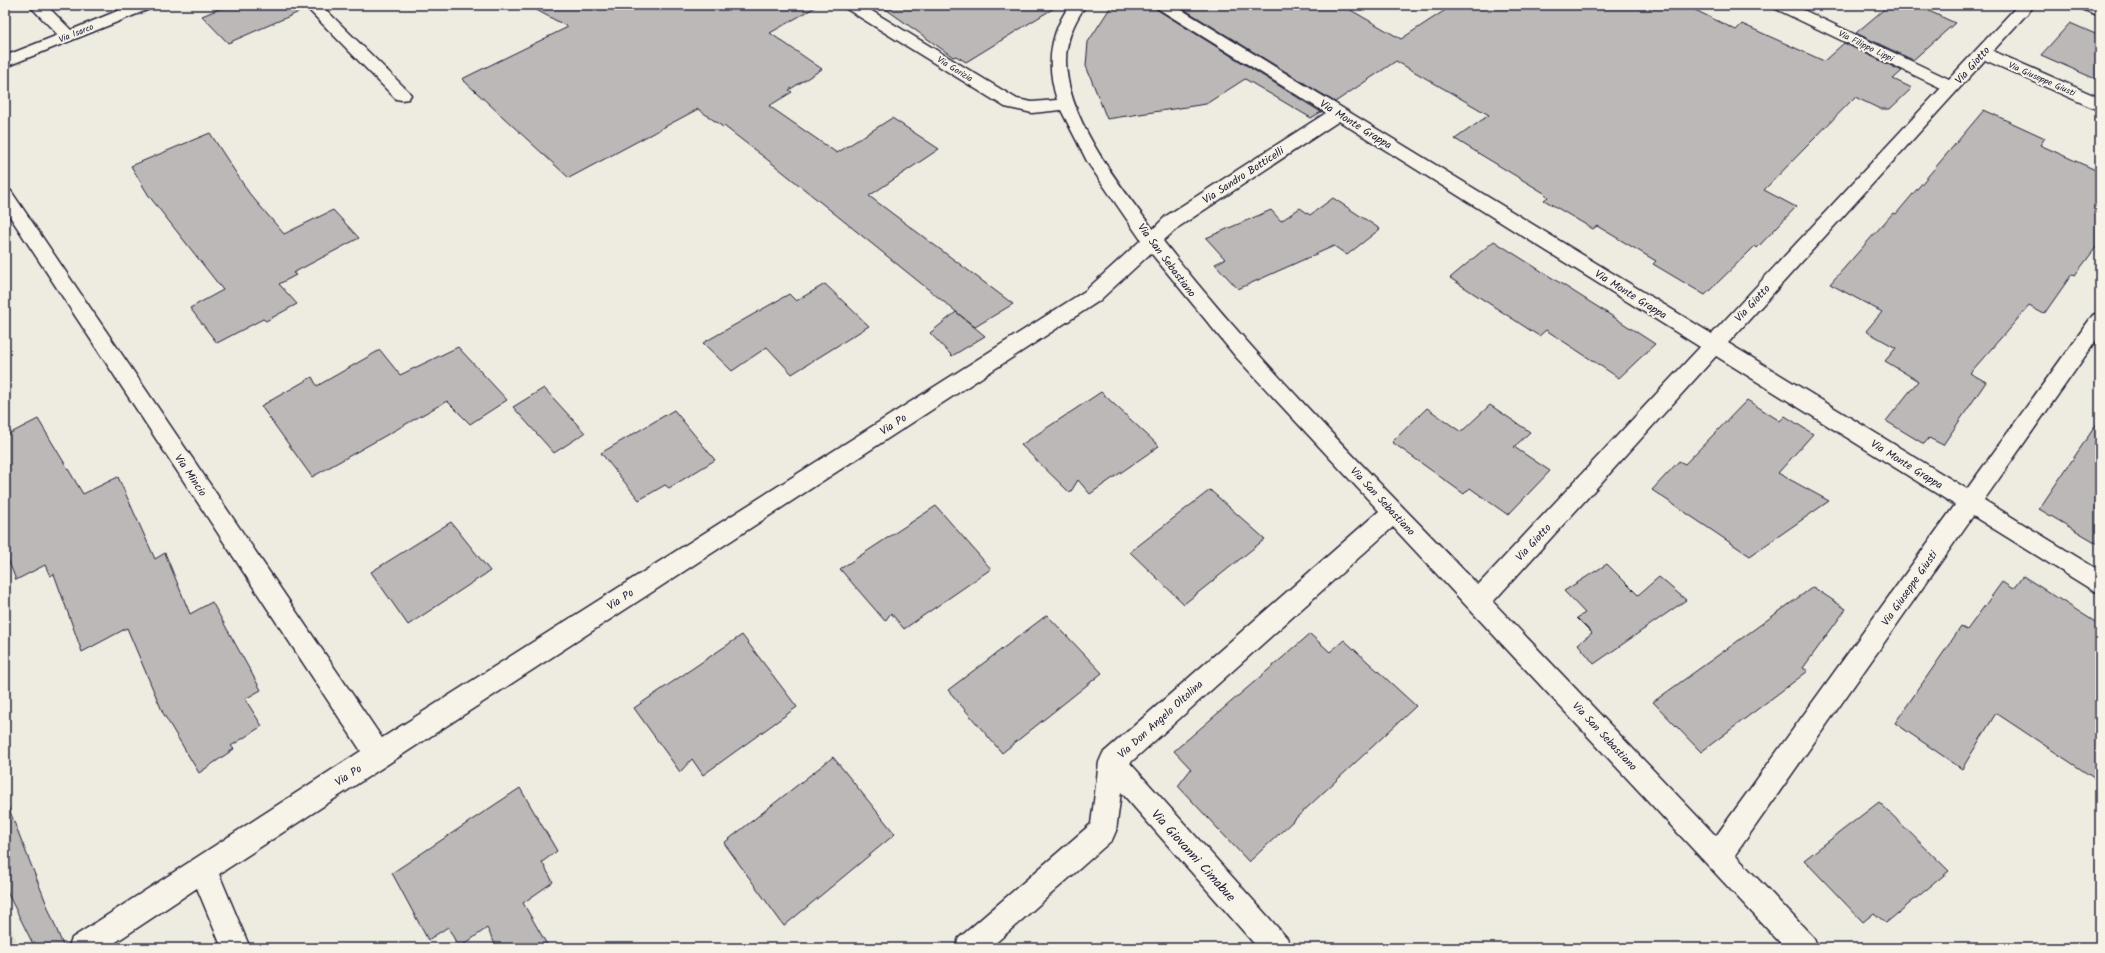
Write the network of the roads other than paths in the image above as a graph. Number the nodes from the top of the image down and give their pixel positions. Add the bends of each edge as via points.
1 (37, 5) edge
2 (146, 5) edge
3 (312, 5) edge
4 (851, 5) edge
5 (1078, 5) edge
6 (1163, 5) edge
7 (1780, 5) edge
8 (2027, 5) edge
9 (2086, 5) edge
10 (2100, 11) edge
11 (68, 36) junction
12 (1983, 53) junction
13 (5, 62) edge
14 (1952, 87) junction
15 (402, 95) dead end
16 (1067, 104) junction
17 (2100, 105) edge
18 (1338, 113) junction
19 (5, 195) edge
20 (1152, 242) junction
21 (2100, 320) edge
22 (1714, 345) junction
23 (1970, 502) junction
24 (1394, 512) junction
25 (2100, 583) edge
26 (1478, 602) junction
27 (378, 755) junction
28 (1112, 762) junction
29 (1718, 856) junction
30 (203, 869) junction
31 (82, 948) edge
32 (236, 948) edge
33 (969, 948) edge
34 (1277, 948) edge
35 (1804, 948) edge

1 - 11 street
2 - 11 street, Via Isarco
3 - 15 street
4 - 16 street, Via Gorizia via 1019,107
5 - 16 street, Via San Sebastiano via 1062,33 1058,57 1060,80
6 - 18 street, Via Monte Grappa
7 - 14 street, Via Filippo Lippi
8 - 12 street, Via Giotto
9 - 10 street
11 - 13 street, Via Isarco
12 - 14 street, Via Giotto
12 - 17 street, Via Giuseppe Giusti
14 - 22 street, Via Giotto
16 - 20 street, Via San Sebastiano via 1088,151
18 - 20 street, Via Sandro Botticelli via 1173,222
18 - 22 street, Via Monte Grappa
19 - 27 street, Via Mincio
20 - 24 street, Via San Sebastiano via 1247,356
20 - 27 street, Via Po via 1092,296
21 - 23 street, Via Giuseppe Giusti
22 - 23 street, Via Monte Grappa
22 - 26 street, Via Giotto
23 - 25 street, Via Monte Grappa
23 - 29 street, Via Giuseppe Giusti
24 - 26 street, Via San Sebastiano
24 - 28 street, Via Don Angelo Oltolina
26 - 29 street, Via San Sebastiano
27 - 30 street, Via Po
28 - 33 street, Via Don Angelo Oltolina via 1103,831
28 - 34 street, Via Giovanni Cimabue
29 - 35 street, Via San Sebastiano
30 - 31 street, Via Po
30 - 32 street

